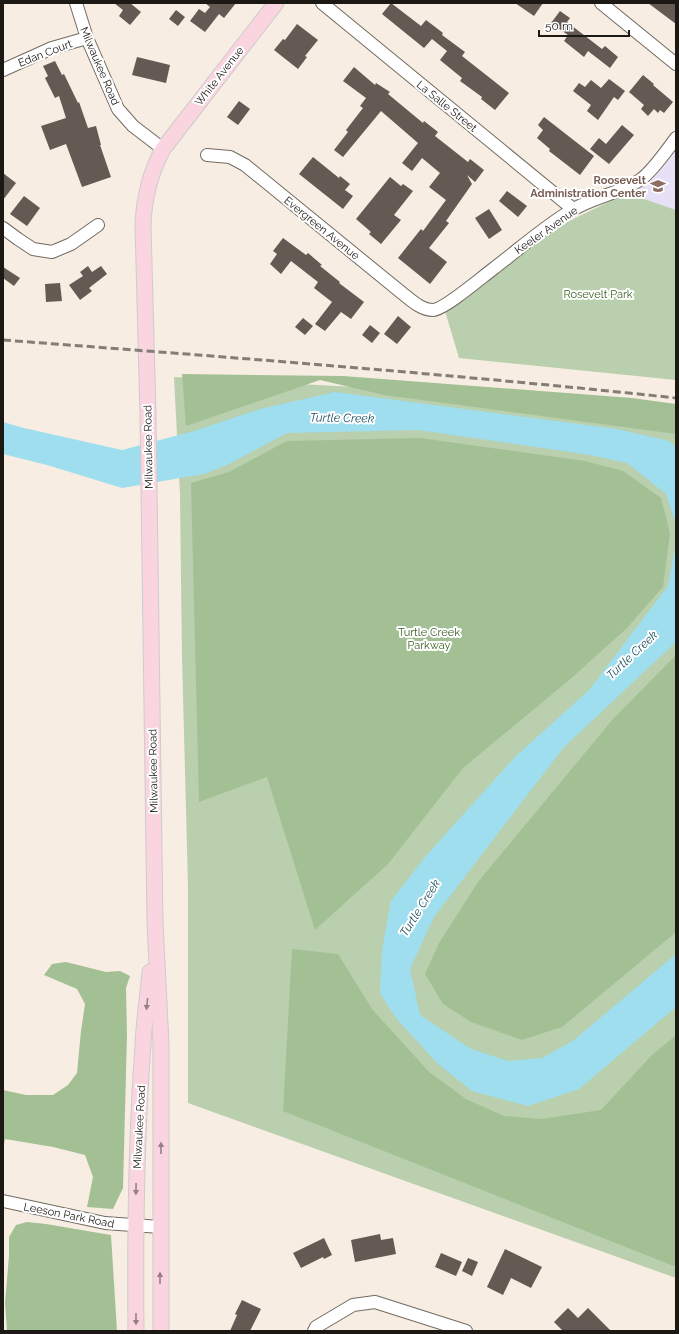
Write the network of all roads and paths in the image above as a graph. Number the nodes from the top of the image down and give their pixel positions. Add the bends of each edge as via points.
1 (76, 3) edge
2 (276, 3) edge
3 (322, 3) edge
4 (601, 3) edge
5 (87, 38) junction
6 (676, 64) edge
7 (3, 70) edge
8 (676, 138) edge
9 (163, 149) junction
10 (207, 155) dead end
11 (573, 209) junction
12 (98, 225) dead end
13 (3, 228) edge
14 (434, 310) joint
15 (155, 923) junction
16 (3, 1201) edge
17 (135, 1226) junction
18 (160, 1227) junction
19 (136, 1331) edge
20 (161, 1331) edge
21 (314, 1331) edge
22 (466, 1331) edge

1 - 5 street, Milwaukee Road
2 - 9 main road, White Avenue
3 - 11 street, La Salle Street
4 - 6 street
5 - 7 street, Edan Court via 52,48
5 - 9 street, Milwaukee Road via 118,109 133,126
8 - 11 street, Keeler Avenue via 642,179
9 - 15 main road, Milwaukee Road via 146,193 143,225
10 - 14 street, Evergreen Avenue via 230,157 245,165 412,301
11 - 14 street, Keeler Avenue via 443,306
12 - 13 street via 71,244 52,252 33,249
15 -> 17 main road, Milwaukee Road via 143,1044
18 -> 15 main road, Milwaukee Road via 161,1044
16 - 17 street, Leeson Park Road via 105,1223
17 - 18 street, Leeson Park Road
17 -> 19 main road, Milwaukee Road
20 -> 18 main road, Milwaukee Road
21 - 22 street via 316,1327 353,1305 375,1302

